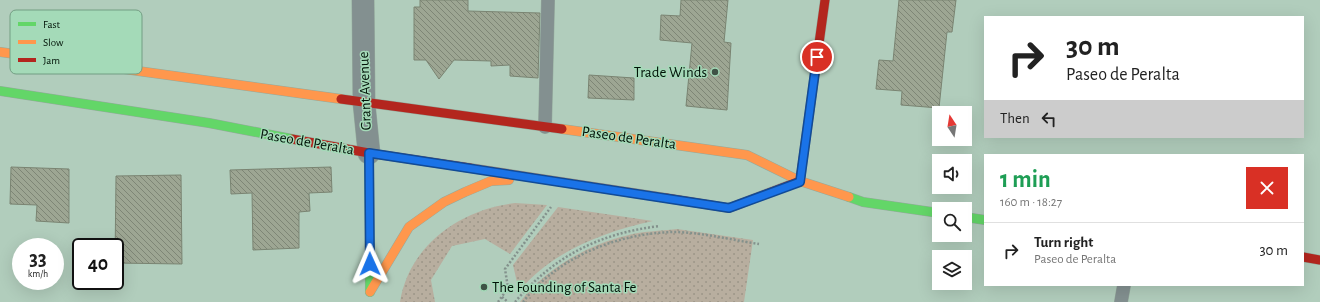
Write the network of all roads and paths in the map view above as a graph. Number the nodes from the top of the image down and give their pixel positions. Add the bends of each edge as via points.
1 (363, 0) edge
2 (548, 0) edge
3 (825, 0) edge
4 (0, 52) edge
5 (10, 53) edge
6 (142, 72) edge
7 (0, 91) edge
8 (364, 102) junction
9 (545, 126) junction
10 (369, 153) junction
11 (532, 178) junction
12 (800, 182) junction
13 (554, 202) dead end
14 (932, 212) edge
15 (972, 218) edge
16 (984, 220) edge
17 (666, 225) dead end
18 (759, 244) dead end
19 (1304, 257) edge
20 (1320, 260) edge
21 (1124, 286) edge
22 (370, 292) junction
23 (502, 297) junction
24 (370, 302) edge
25 (498, 302) edge
26 (508, 302) edge
27 (515, 302) edge
28 (523, 302) edge
29 (1121, 302) edge

1 - 8 street, Grant Avenue
2 - 9 lane
3 - 12 main road
4 - 5 main road, Paseo de Peralta
6 - 8 main road, Paseo de Peralta
7 - 10 main road, Paseo de Peralta via 209,124
8 - 9 main road, Paseo de Peralta
8 - 10 street, Grant Avenue
9 - 12 main road, Paseo de Peralta via 747,155
10 - 11 main road, Paseo de Peralta
10 - 22 main road, Grant Avenue
11 - 12 main road, Paseo de Peralta via 729,208
11 - 22 main road via 490,181 438,206 409,226
12 - 14 main road, Paseo de Peralta via 863,202
13 - 23 path via 505,269 508,288
15 - 16 main road
17 - 27 path via 624,231 563,258 547,269
18 - 28 path via 678,232 626,238 602,246 563,266 542,281
19 - 20 main road
21 - 29 lane
22 - 24 main road, Grant Avenue
23 - 25 path
23 - 26 path

